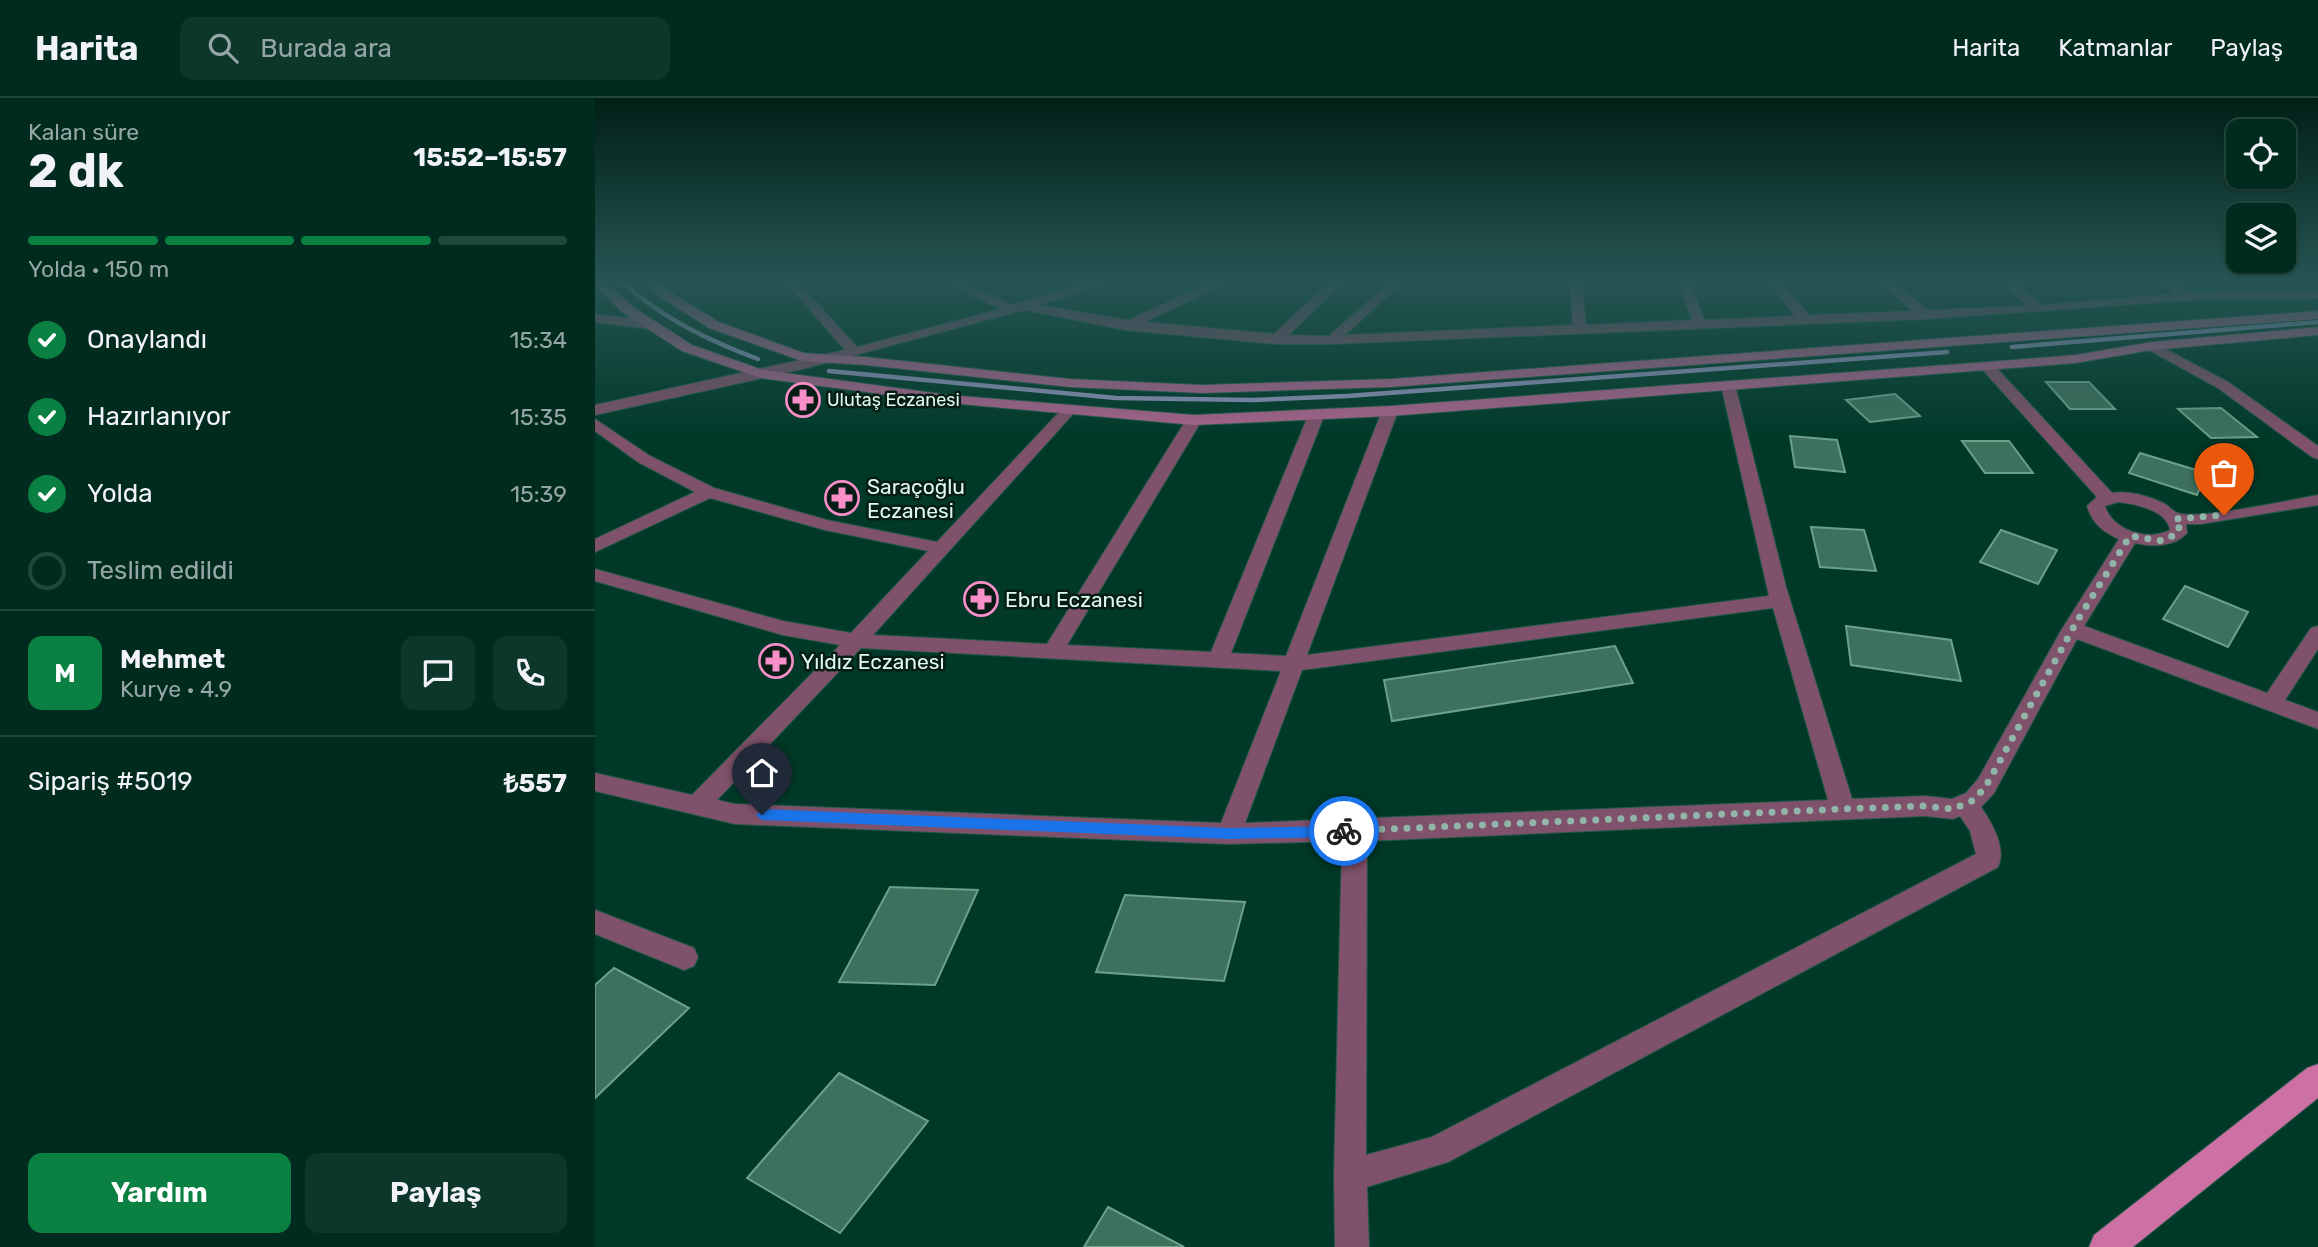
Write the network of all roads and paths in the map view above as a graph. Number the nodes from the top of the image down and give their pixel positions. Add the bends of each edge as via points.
1 (664, 334) edge
2 (734, 334) edge
3 (838, 334) edge
4 (923, 334) edge
5 (1207, 334) edge
6 (1283, 334) edge
7 (1340, 334) edge
8 (1485, 334) edge
9 (2064, 334) edge
10 (2289, 334) edge
11 (1276, 340) junction
12 (1332, 341) junction
13 (2152, 346) junction
14 (854, 352) junction
15 (829, 359) junction
16 (1987, 366) junction
17 (761, 374) junction
18 (1728, 385) junction
19 (595, 410) edge
20 (1068, 411) junction
21 (1390, 411) junction
22 (1316, 416) junction
23 (1194, 420) junction
24 (595, 425) edge
25 (2318, 454) edge
26 (708, 492) junction
27 (2107, 498) junction
28 (2318, 500) edge
29 (2175, 519) junction
30 (2130, 536) junction
31 (595, 546) edge
32 (941, 548) junction
33 (595, 575) edge
34 (1779, 601) junction
35 (2072, 629) junction
36 (2318, 633) edge
37 (856, 641) junction
38 (1052, 652) junction
39 (1217, 662) junction
40 (1294, 664) junction
41 (2271, 704) junction
42 (2318, 721) edge
43 (595, 782) edge
44 (1963, 804) junction
45 (696, 806) junction
46 (1843, 809) junction
47 (1355, 831) junction
48 (1229, 834) junction
49 (595, 922) edge
50 (684, 957) dead end
51 (2318, 1079) edge
52 (1350, 1176) junction
53 (1352, 1247) edge
54 (2106, 1247) edge

1 - 17 main road via 687,348
2 - 15 main road via 801,357
3 - 14 street
4 - 14 street
5 - 11 street
6 - 11 street
7 - 12 street
8 - 12 street
9 - 15 main road via 1278,388 1119,386
10 - 13 main road
11 - 12 street
13 - 16 main road via 2075,359
13 - 25 street via 2223,385
14 - 15 street
15 - 17 street
16 - 18 main road
16 - 27 street
17 - 19 street
17 - 20 main road
18 - 21 main road
18 - 34 street
20 - 23 main road
20 - 32 street
21 - 22 main road
21 - 40 street
22 - 23 main road
22 - 39 street
23 - 38 street
24 - 26 street via 644,460
26 - 31 street
26 - 32 street via 825,525
27 - 29 street via 2144,501
27 - 30 street via 2096,506 2096,512 2109,527
28 - 29 street
29 - 30 street via 2179,527 2173,538 2150,541
30 - 35 street
32 - 37 street
33 - 37 street via 783,628
34 - 40 street
34 - 46 street
35 - 41 street
35 - 44 street via 1986,786 1974,800
36 - 41 street
37 - 38 street
37 - 45 street
38 - 39 street
39 - 40 street
40 - 48 street
41 - 42 street
43 - 45 street
44 - 46 street via 1953,809
44 - 52 street via 1987,836 1989,859 1437,1151
45 - 48 street via 735,814
46 - 47 street
47 - 48 street
47 - 52 street
49 - 50 street
51 - 54 main road
52 - 53 street

